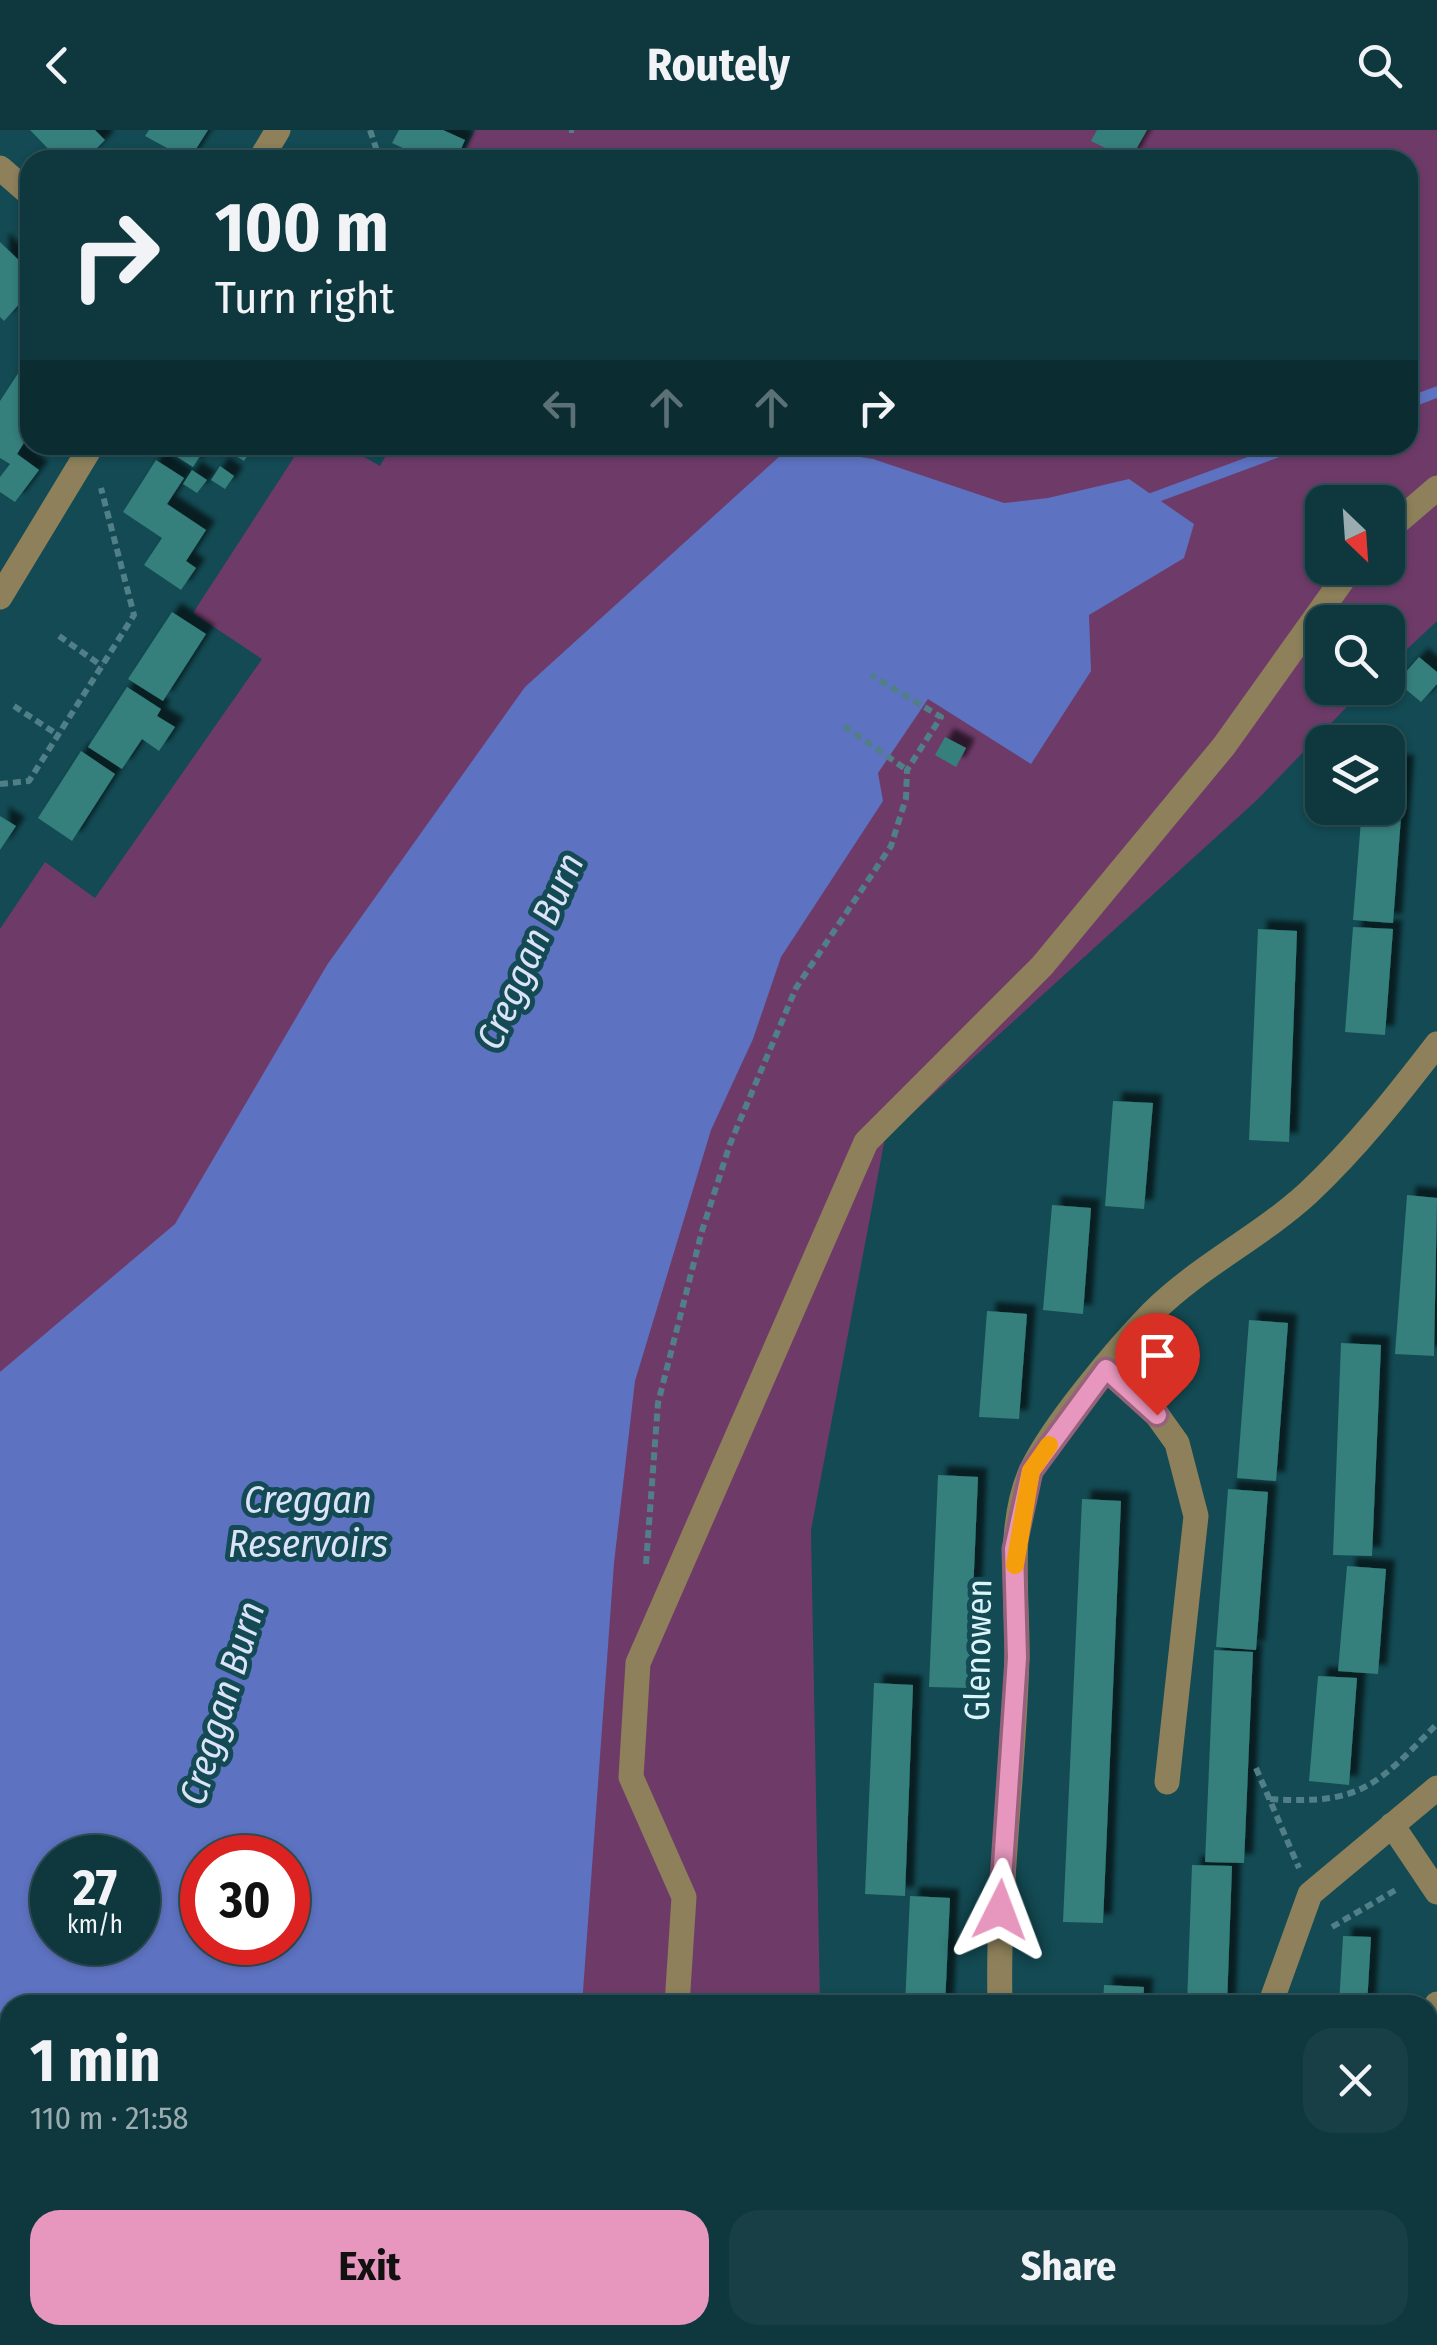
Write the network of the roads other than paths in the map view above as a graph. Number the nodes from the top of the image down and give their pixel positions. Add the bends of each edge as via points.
1 (0, 168) edge
2 (20, 185) edge
3 (86, 455) edge
4 (1437, 488) edge
5 (1405, 515) edge
6 (1339, 585) edge
7 (0, 597) edge
8 (1437, 1044) edge
9 (1106, 1369) junction
10 (1167, 1782) dead end
11 (1437, 1788) edge
12 (1392, 1825) junction
13 (1437, 1892) edge
14 (678, 1995) edge
15 (1000, 1995) edge
16 (1274, 1995) edge

1 - 2 street
3 - 7 street
4 - 5 street
6 - 14 street via 1224,746 1054,951 866,1142 638,1663 632,1777 684,1897
8 - 9 street, Glenowen via 1306,1195 1166,1301
9 - 10 street via 1177,1443 1196,1516
9 - 15 street, Glenowen via 1031,1471 1014,1549 1017,1658
11 - 12 street
12 - 13 street
12 - 16 street via 1310,1894

